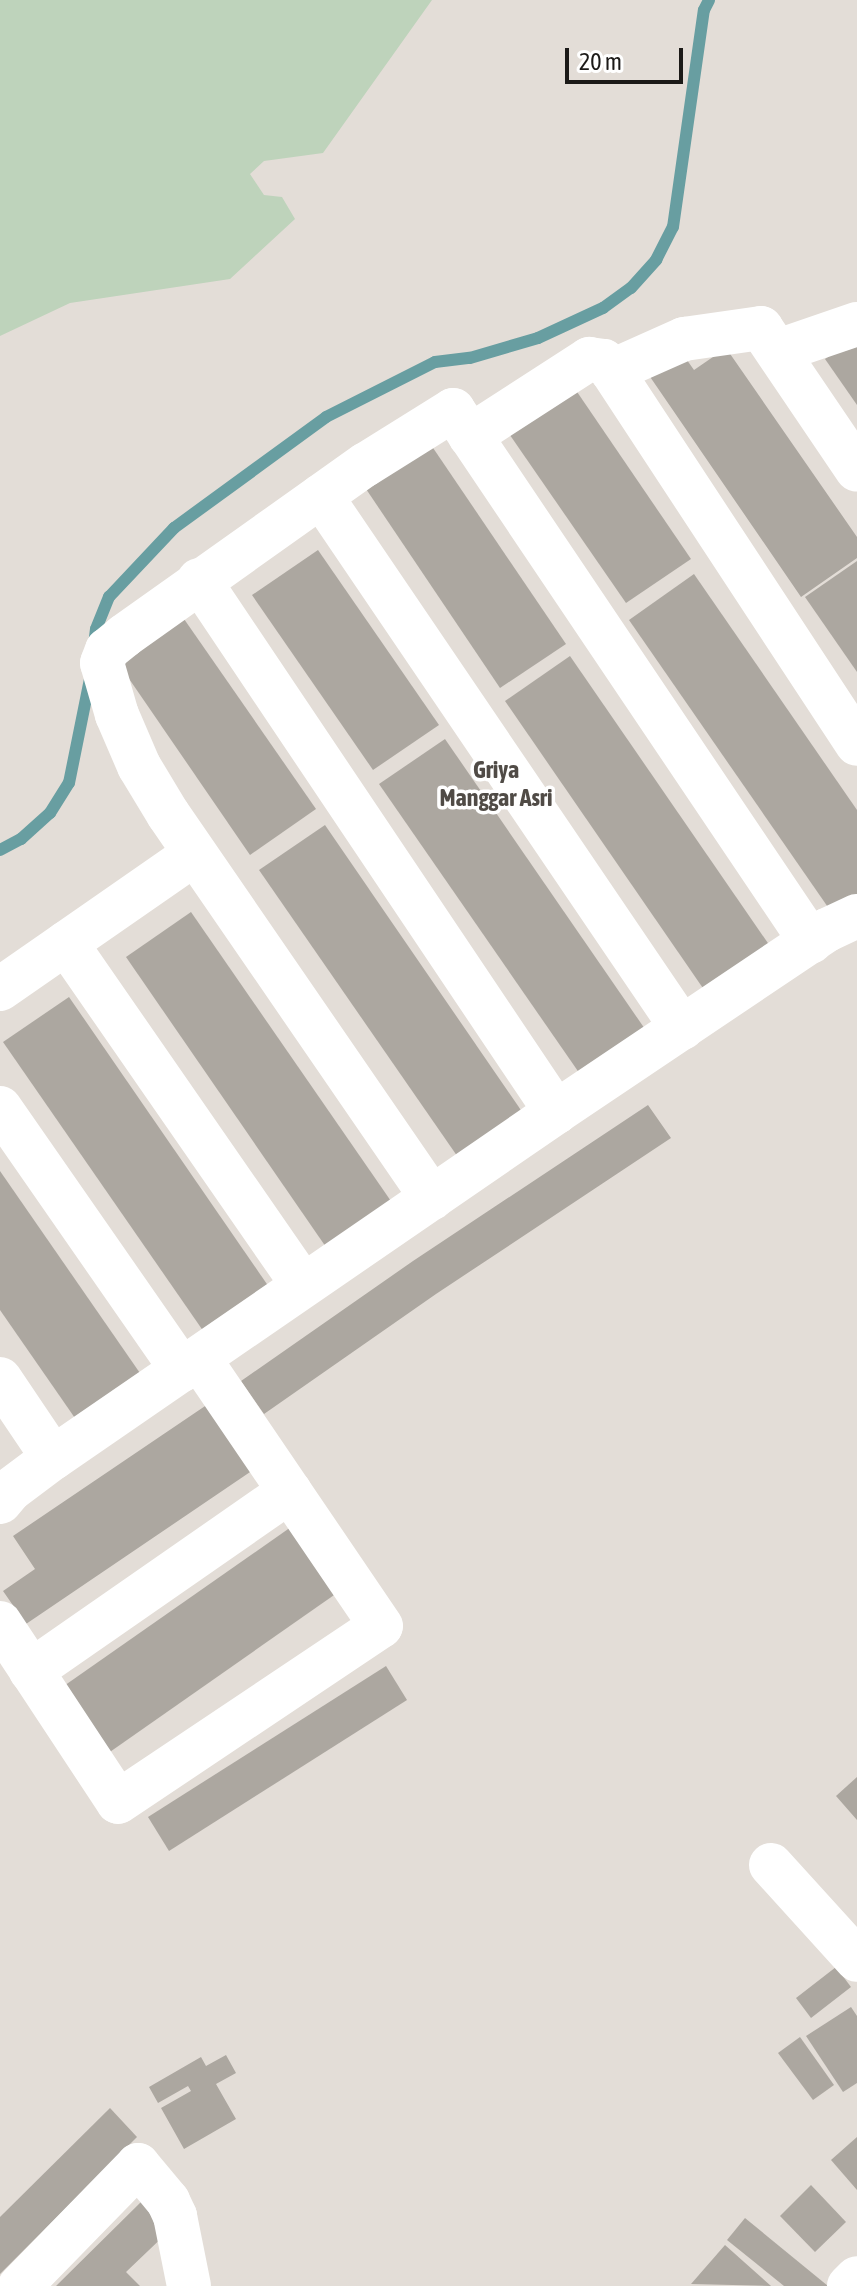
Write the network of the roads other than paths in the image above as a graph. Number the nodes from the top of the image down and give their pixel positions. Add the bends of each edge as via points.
1 (857, 324) edge
2 (778, 351) junction
3 (612, 371) junction
4 (470, 436) junction
5 (857, 470) edge
6 (321, 496) junction
7 (199, 580) junction
8 (857, 744) edge
9 (194, 854) junction
10 (857, 916) edge
11 (811, 942) junction
12 (66, 943) junction
13 (0, 989) edge
14 (682, 1028) junction
15 (0, 1108) edge
16 (556, 1112) junction
17 (432, 1198) junction
18 (303, 1285) junction
19 (190, 1364) junction
20 (0, 1379) edge
21 (53, 1458) junction
22 (290, 1491) junction
23 (0, 1502) edge
24 (0, 1623) edge
25 (31, 1671) junction
26 (771, 1865) dead end
27 (857, 1960) edge
28 (857, 2278) edge
29 (20, 2286) edge
30 (189, 2286) edge
31 (849, 2286) edge

1 - 2 street
2 - 3 street via 757,328 684,339
2 - 5 street
3 - 4 street via 604,361 589,359
3 - 8 street
4 - 6 street via 453,410
4 - 11 street
6 - 7 street
6 - 14 street
7 - 9 street via 107,650 102,663 139,766
7 - 16 street
9 - 12 street
9 - 17 street
10 - 11 street
11 - 14 street
12 - 13 street
12 - 18 street
14 - 16 street
15 - 19 street
16 - 17 street
17 - 18 street
18 - 19 street
19 - 21 street
19 - 22 street
20 - 21 street
21 - 23 street
22 - 25 street
22 - 25 street via 381,1626 118,1802
24 - 25 street
26 - 27 street
28 - 31 street
29 - 30 street via 138,2165 175,2216

